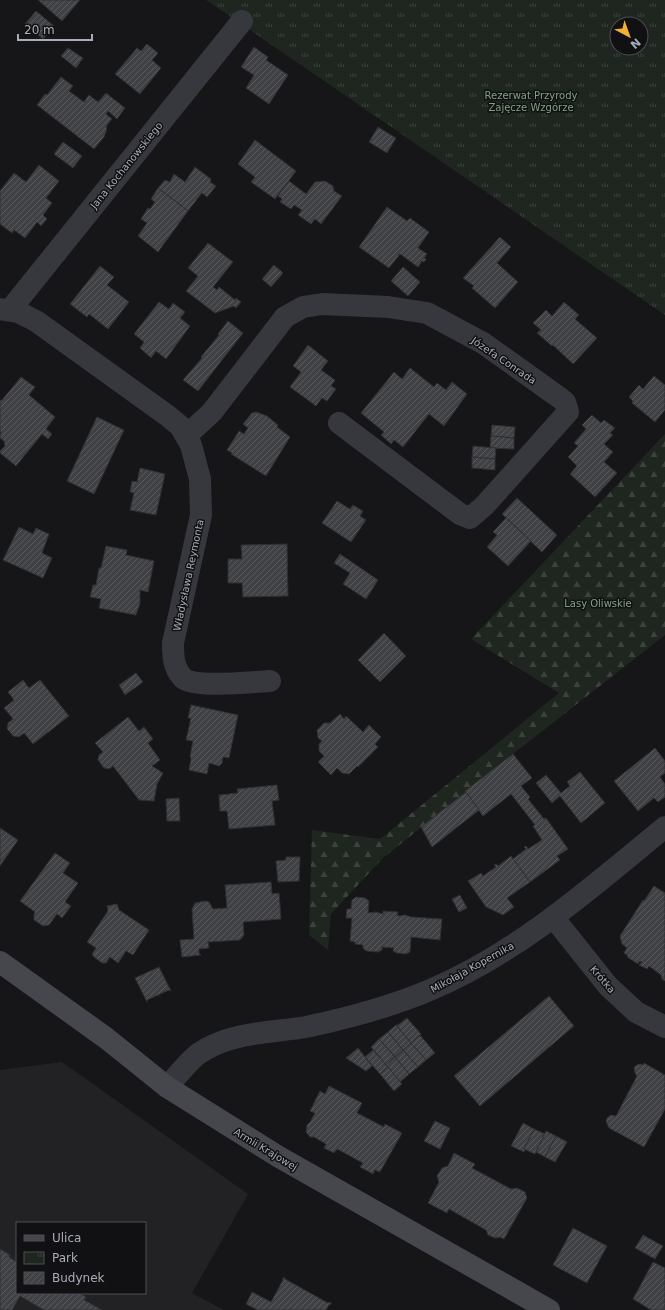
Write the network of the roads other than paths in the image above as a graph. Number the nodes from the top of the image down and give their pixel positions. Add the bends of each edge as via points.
1 (242, 21) dead end
2 (5, 310) edge
3 (339, 423) dead end
4 (186, 436) junction
5 (270, 681) dead end
6 (665, 827) edge
7 (553, 917) junction
8 (0, 962) edge
9 (665, 1027) edge
10 (167, 1087) junction
11 (549, 1310) edge

1 - 2 street, Jana Kochanowskiego
2 - 4 street, Władysława Reymonta via 18,312 36,321 168,416 180,426
3 - 4 street, Józefa Conrada via 460,514 470,518 484,506 568,412 565,402 560,398 483,344 427,313 388,307 322,304 303,307 284,317 212,412
4 - 5 street, Władysława Reymonta via 200,479 201,515 174,643 175,665 184,679 193,683
6 - 7 street, Mikołaja Kopernika
7 - 9 street, Krótka via 608,986 636,1012
7 - 10 street, Mikołaja Kopernika via 497,956 430,990 356,1015 215,1045 198,1054
8 - 10 street, Armii Krajowej via 106,1038
10 - 11 street, Armii Krajowej via 273,1154

